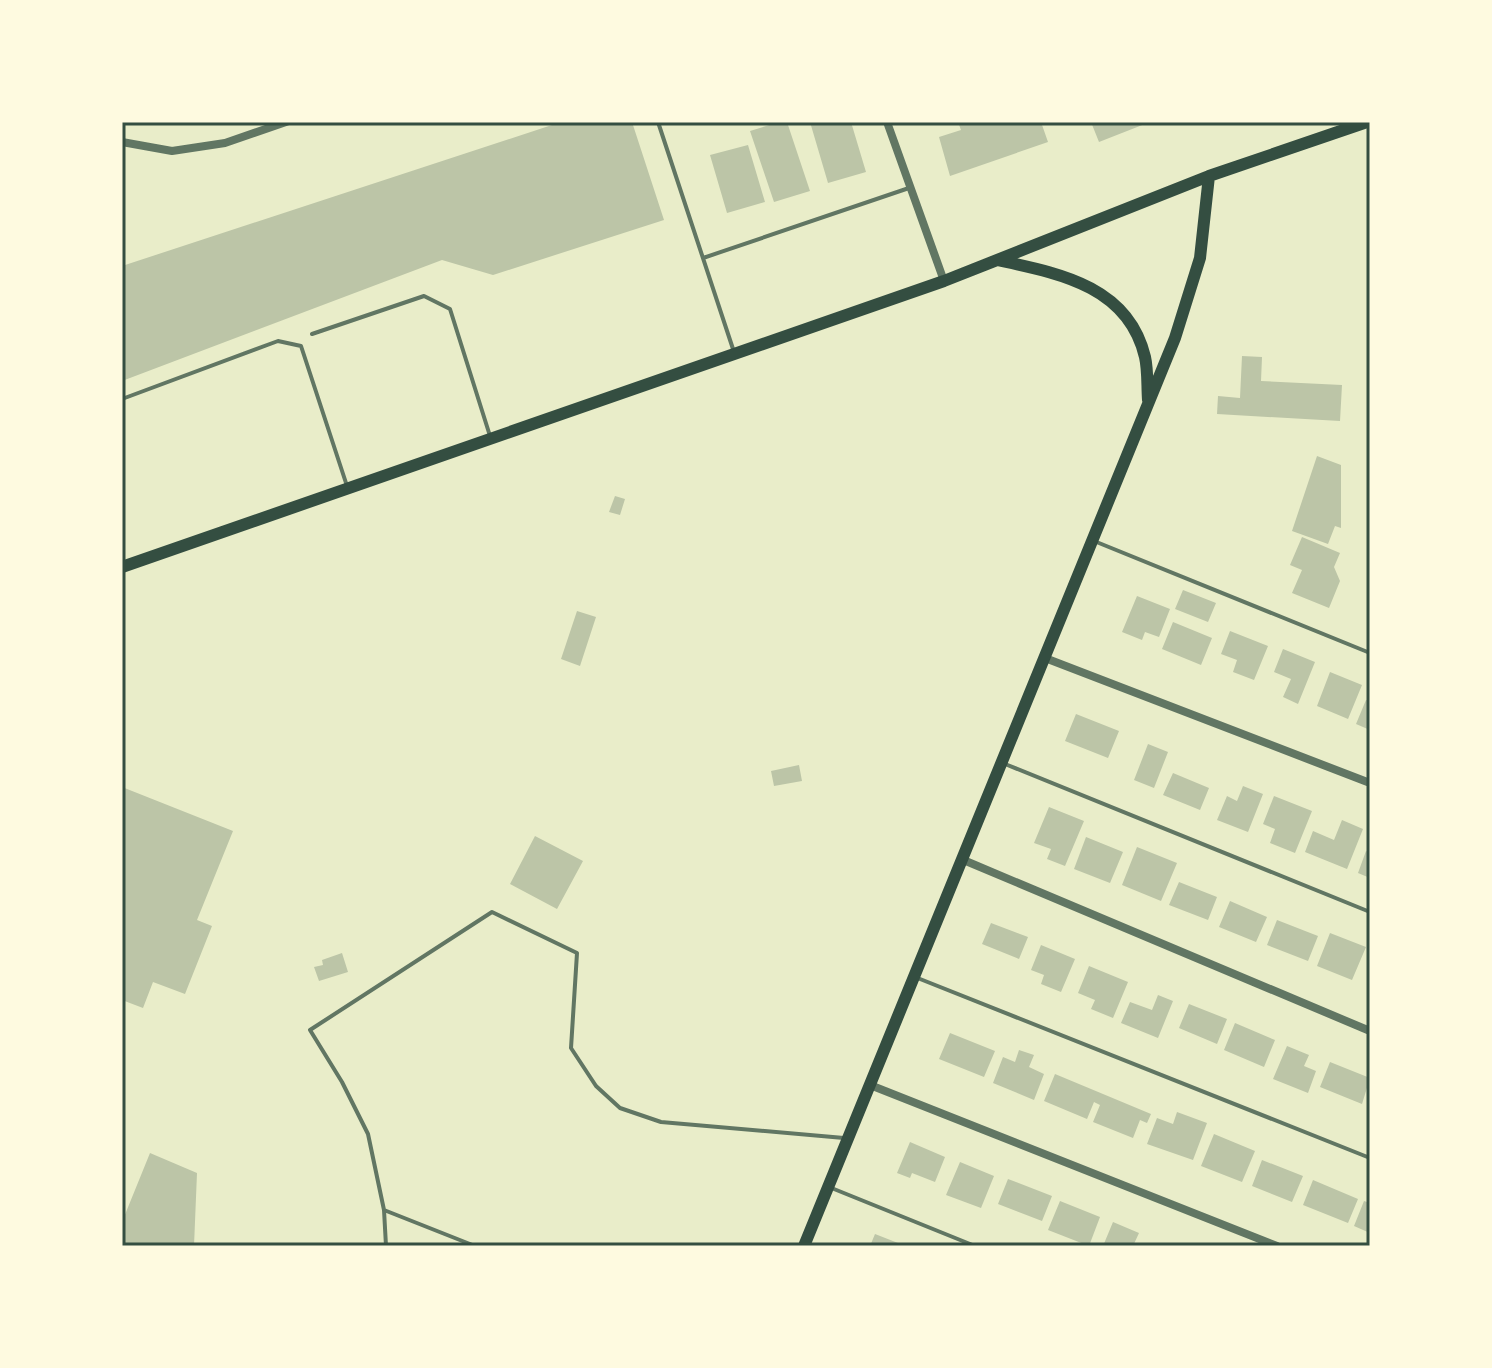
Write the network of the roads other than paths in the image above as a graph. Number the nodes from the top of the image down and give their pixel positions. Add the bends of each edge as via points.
1 (283, 122) edge
2 (658, 122) edge
3 (887, 122) edge
4 (1367, 122) edge
5 (122, 142) edge
6 (1209, 176) junction
7 (910, 187) junction
8 (703, 258) junction
9 (997, 260) junction
10 (944, 281) junction
11 (312, 334) dead end
12 (734, 354) junction
13 (122, 399) edge
14 (1148, 403) junction
15 (491, 439) junction
16 (348, 488) junction
17 (1092, 540) junction
18 (123, 563) edge
19 (1370, 653) edge
20 (1045, 658) junction
21 (1001, 762) junction
22 (1370, 783) edge
23 (961, 859) junction
24 (1370, 912) edge
25 (914, 977) junction
26 (1370, 1031) edge
27 (870, 1085) junction
28 (848, 1139) junction
29 (1370, 1158) edge
30 (829, 1187) junction
31 (384, 1210) junction
32 (386, 1246) edge
33 (475, 1246) edge
34 (804, 1246) edge
35 (975, 1246) edge
36 (1277, 1246) edge

1 - 5 street via 225,143 172,151
2 - 8 lane
3 - 7 street
4 - 6 main road
6 - 9 main road
6 - 14 main road via 1200,258
7 - 8 lane
7 - 10 street
8 - 12 lane
9 - 10 main road
9 - 14 main road via 1068,276 1093,287 1115,306 1133,327 1145,357
10 - 12 main road
11 - 15 lane via 424,296 450,309
12 - 15 main road
13 - 16 lane via 278,341 294,342 301,346
14 - 17 main road
15 - 16 main road
16 - 18 main road
17 - 19 lane
17 - 20 main road
20 - 21 main road
20 - 22 street
21 - 23 main road
21 - 24 lane
23 - 25 main road
23 - 26 street
25 - 27 main road
25 - 29 lane
27 - 28 main road
27 - 36 street
28 - 30 main road
28 - 31 lane via 661,1122 620,1108 596,1086 571,1048 577,953 492,912 310,1030 368,1134
30 - 34 main road
30 - 35 lane
31 - 32 lane
31 - 33 lane

